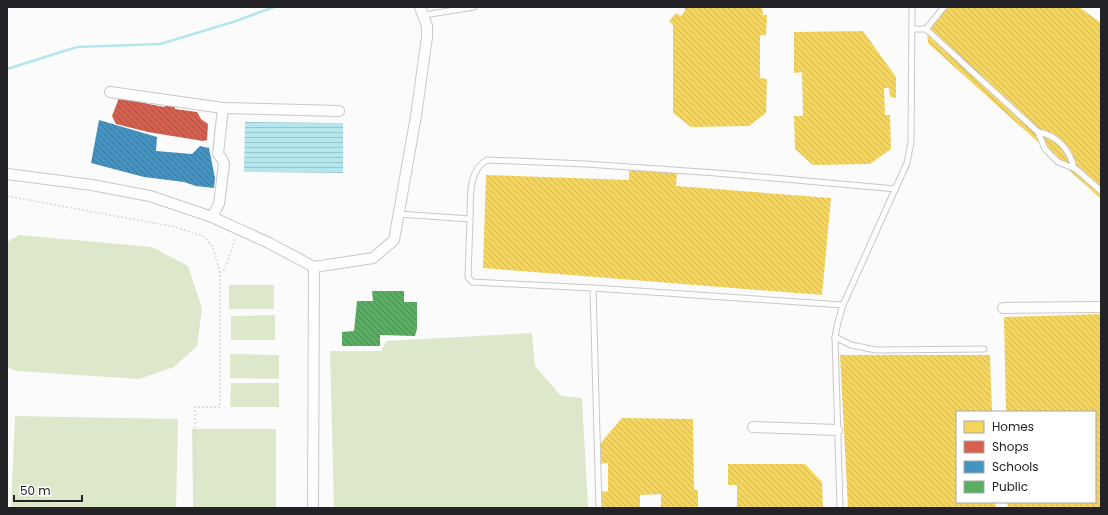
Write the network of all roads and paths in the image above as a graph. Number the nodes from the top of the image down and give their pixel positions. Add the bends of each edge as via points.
1 (474, 7) edge
2 (912, 7) edge
3 (944, 7) edge
4 (422, 11) edge
5 (912, 28) junction
6 (926, 29) junction
7 (110, 92) dead end
8 (223, 108) junction
9 (339, 111) dead end
10 (1038, 132) junction
11 (1074, 168) junction
12 (7, 174) edge
13 (896, 188) junction
14 (1101, 191) edge
15 (7, 196) edge
16 (398, 214) junction
17 (212, 217) junction
18 (470, 219) junction
19 (238, 229) junction
20 (314, 267) junction
21 (220, 273) junction
22 (594, 288) junction
23 (843, 305) junction
24 (1101, 307) edge
25 (1003, 308) dead end
26 (834, 338) junction
27 (984, 349) dead end
28 (753, 427) dead end
29 (837, 430) junction
30 (195, 508) edge
31 (313, 508) edge
32 (599, 508) edge
33 (840, 508) edge

1 - 4 lane
2 - 5 lane
3 - 6 lane
4 - 16 street via 427,26 427,37
5 - 6 lane
5 - 13 lane via 912,142 907,163
6 - 10 lane
7 - 8 street
8 - 9 street
8 - 17 street via 218,154 224,164 219,204
10 - 11 lane via 1046,150 1058,162
10 - 11 lane via 1049,136 1065,148 1070,154
11 - 14 lane
12 - 17 street via 92,185 150,196
13 - 18 lane via 586,164 487,160 475,170
13 - 23 lane
15 - 21 path via 175,227 203,236 213,247
16 - 18 lane
16 - 20 street via 394,240 373,258
17 - 19 street
18 - 22 lane via 468,277 472,282
19 - 20 street via 269,242
19 - 21 path via 225,269
20 - 31 street
21 - 30 path via 220,407 195,407
22 - 23 lane
22 - 32 lane
23 - 26 lane
24 - 25 street
26 - 27 lane via 851,345 876,350
26 - 29 lane
28 - 29 street
29 - 33 lane

